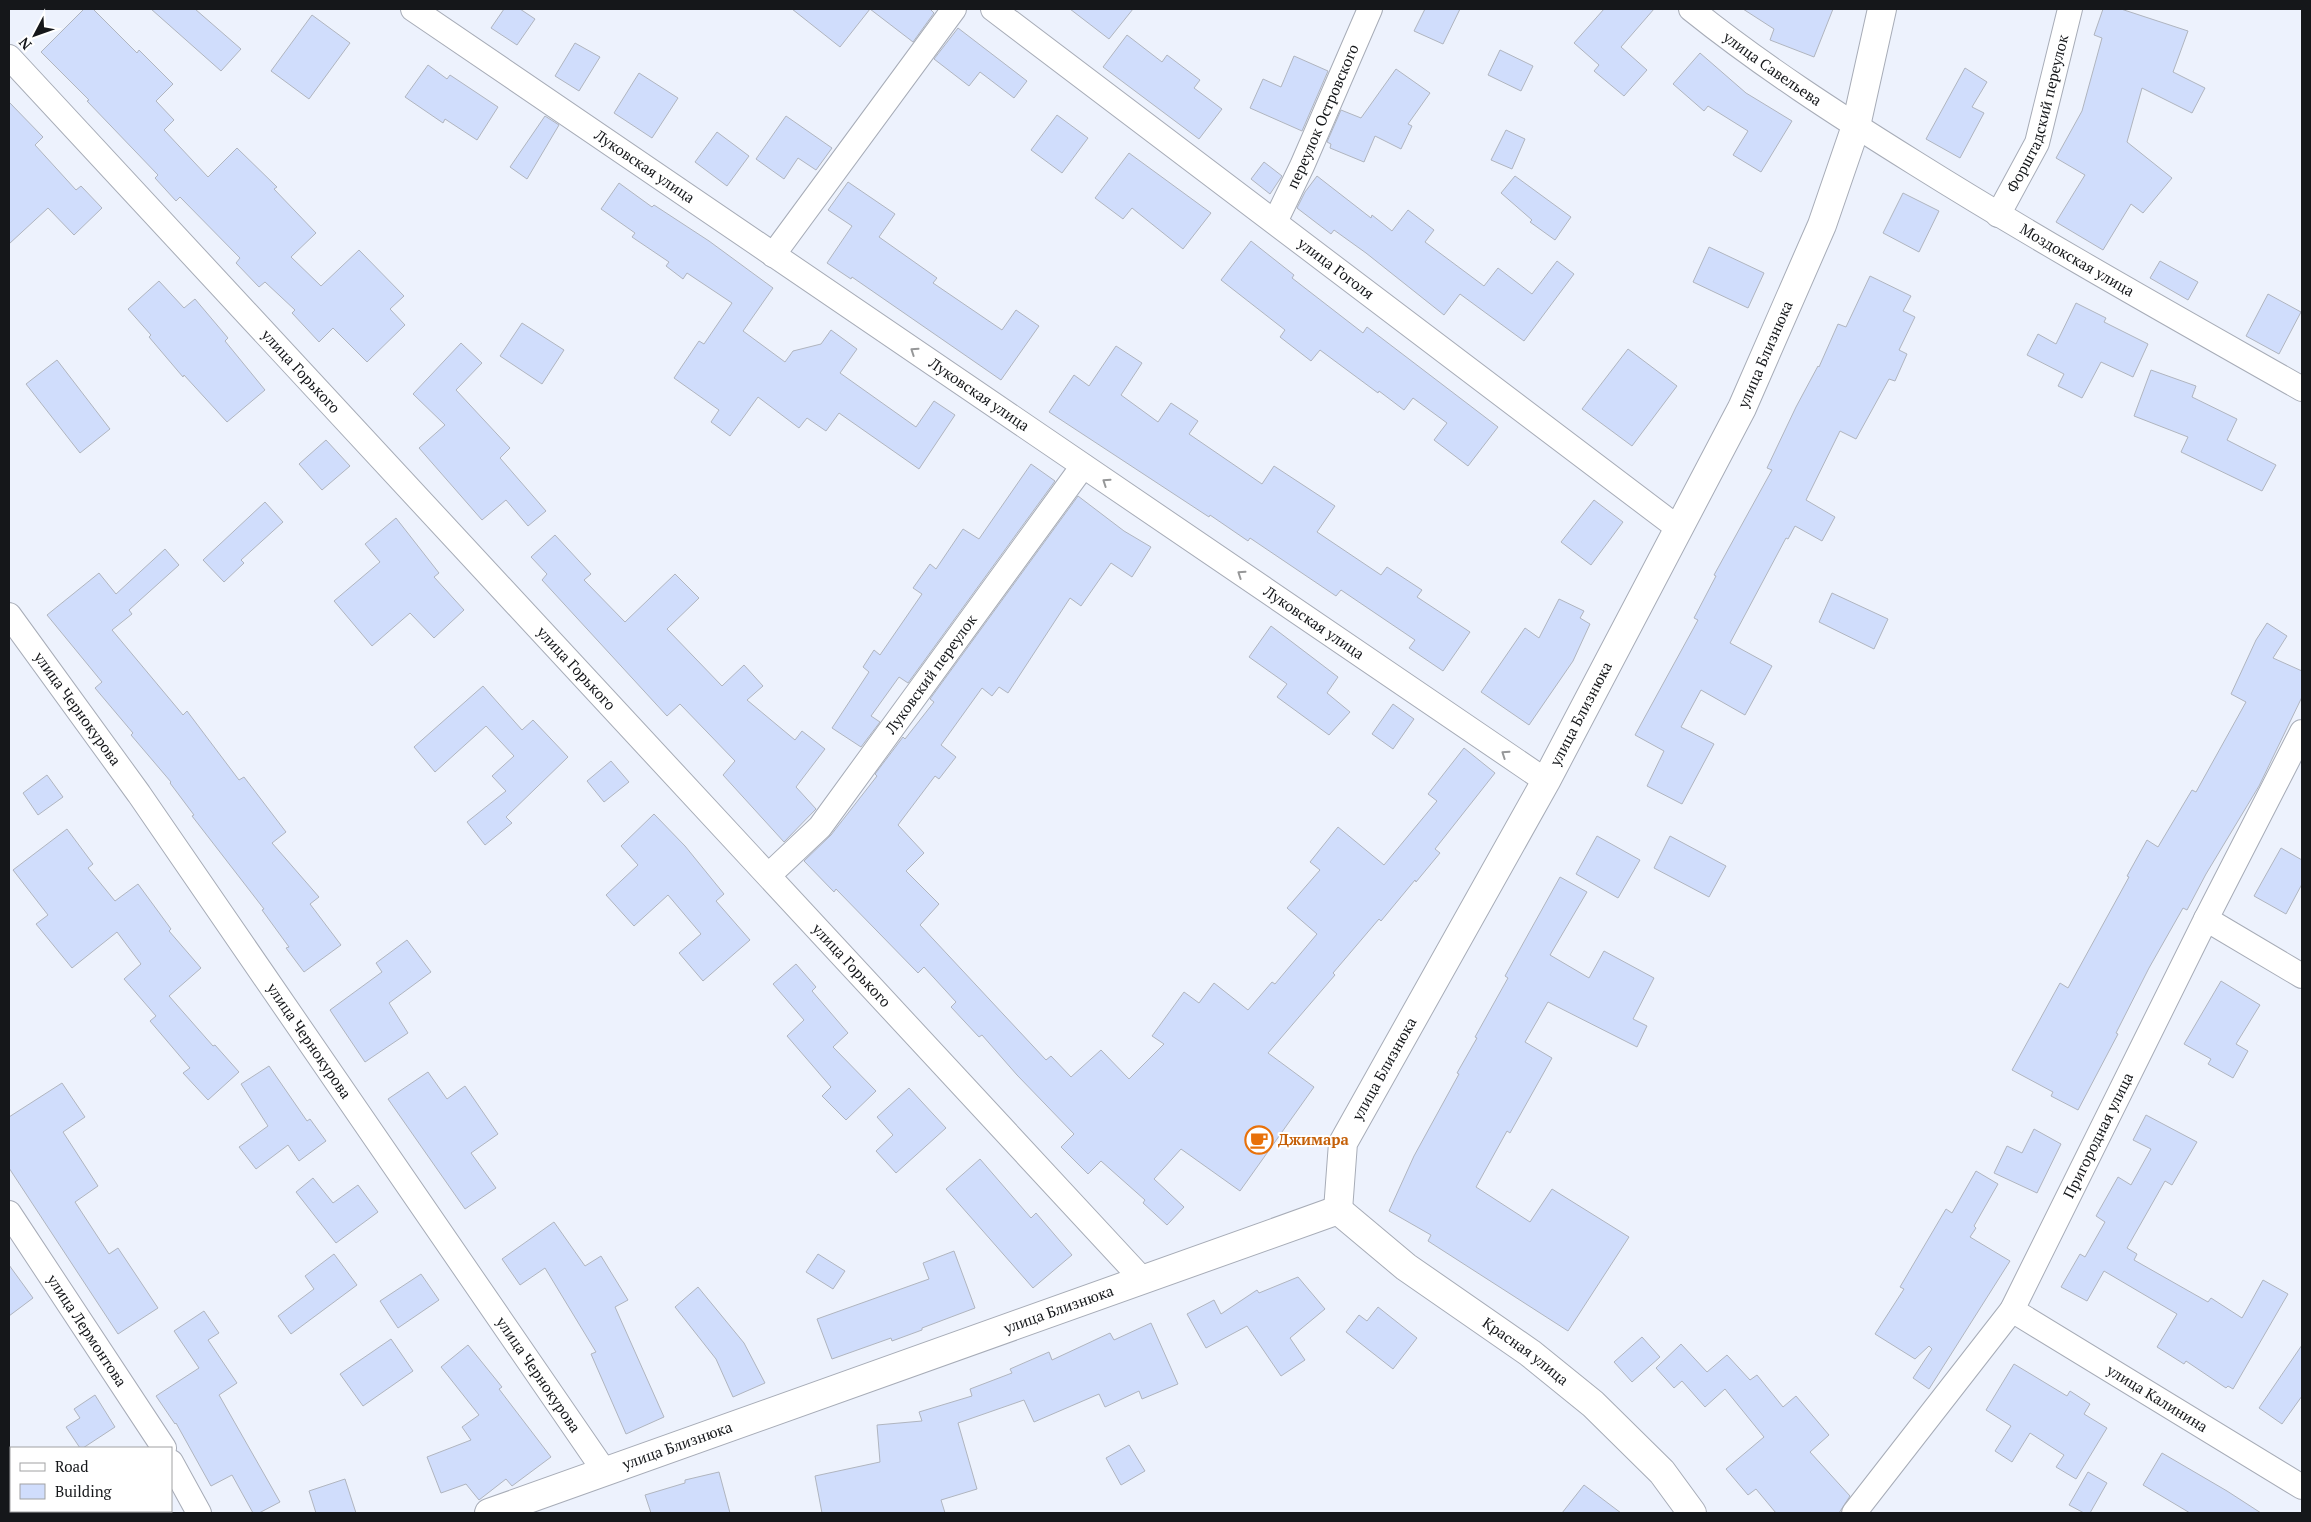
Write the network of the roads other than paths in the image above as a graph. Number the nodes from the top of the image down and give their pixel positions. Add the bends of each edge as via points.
1 (413, 9) edge
2 (954, 9) edge
3 (993, 9) edge
4 (1370, 9) edge
5 (1691, 9) edge
6 (1882, 9) edge
7 (2070, 9) edge
8 (9, 57) edge
9 (1856, 126) junction
10 (1998, 215) junction
11 (1275, 222) junction
12 (774, 255) junction
13 (2302, 389) edge
14 (1083, 466) junction
15 (1678, 528) junction
16 (9, 615) edge
17 (2302, 732) edge
18 (1546, 781) junction
19 (769, 875) junction
20 (2206, 919) junction
21 (2302, 976) edge
22 (1338, 1210) junction
23 (9, 1213) edge
24 (1143, 1280) junction
25 (2012, 1310) junction
26 (163, 1447) edge
27 (172, 1464) edge
28 (605, 1472) junction
29 (2302, 1487) edge
30 (199, 1513) edge
31 (489, 1513) edge
32 (1692, 1513) edge
33 (1854, 1513) edge

1 - 12 street, Луковская улица
2 - 12 street
3 - 11 street, улица Гоголя
4 - 11 street, переулок Островского
5 - 9 street, улица Савельева
6 - 9 street, улица Близнюка
7 - 10 street, Форштадский переулок via 2037,143
8 - 19 street, улица Горького
9 - 10 street, Моздокская улица
9 - 15 street, улица Близнюка via 1822,225 1745,400
10 - 13 street, Моздокская улица
11 - 15 street, улица Гоголя
14 -> 12 street, Луковская улица
18 -> 14 street, Луковская улица
14 - 19 street, Луковский переулок via 820,827
15 - 18 street, улица Близнюка
16 - 28 street, улица Чернокурова via 139,794
17 - 20 street, Пригородная улица
18 - 22 street, улица Близнюка via 1342,1143
19 - 24 street, улица Горького
20 - 21 street
20 - 25 street, Пригородная улица
22 - 24 street, улица Близнюка
22 - 32 street, Красная улица via 1406,1267 1530,1353 1593,1404 1662,1472
23 - 26 street, улица Лермонтова
24 - 28 street, улица Близнюка
25 - 29 street, улица Калинина
25 - 33 street, Пригородная улица
27 - 30 street
28 - 31 street, улица Близнюка

